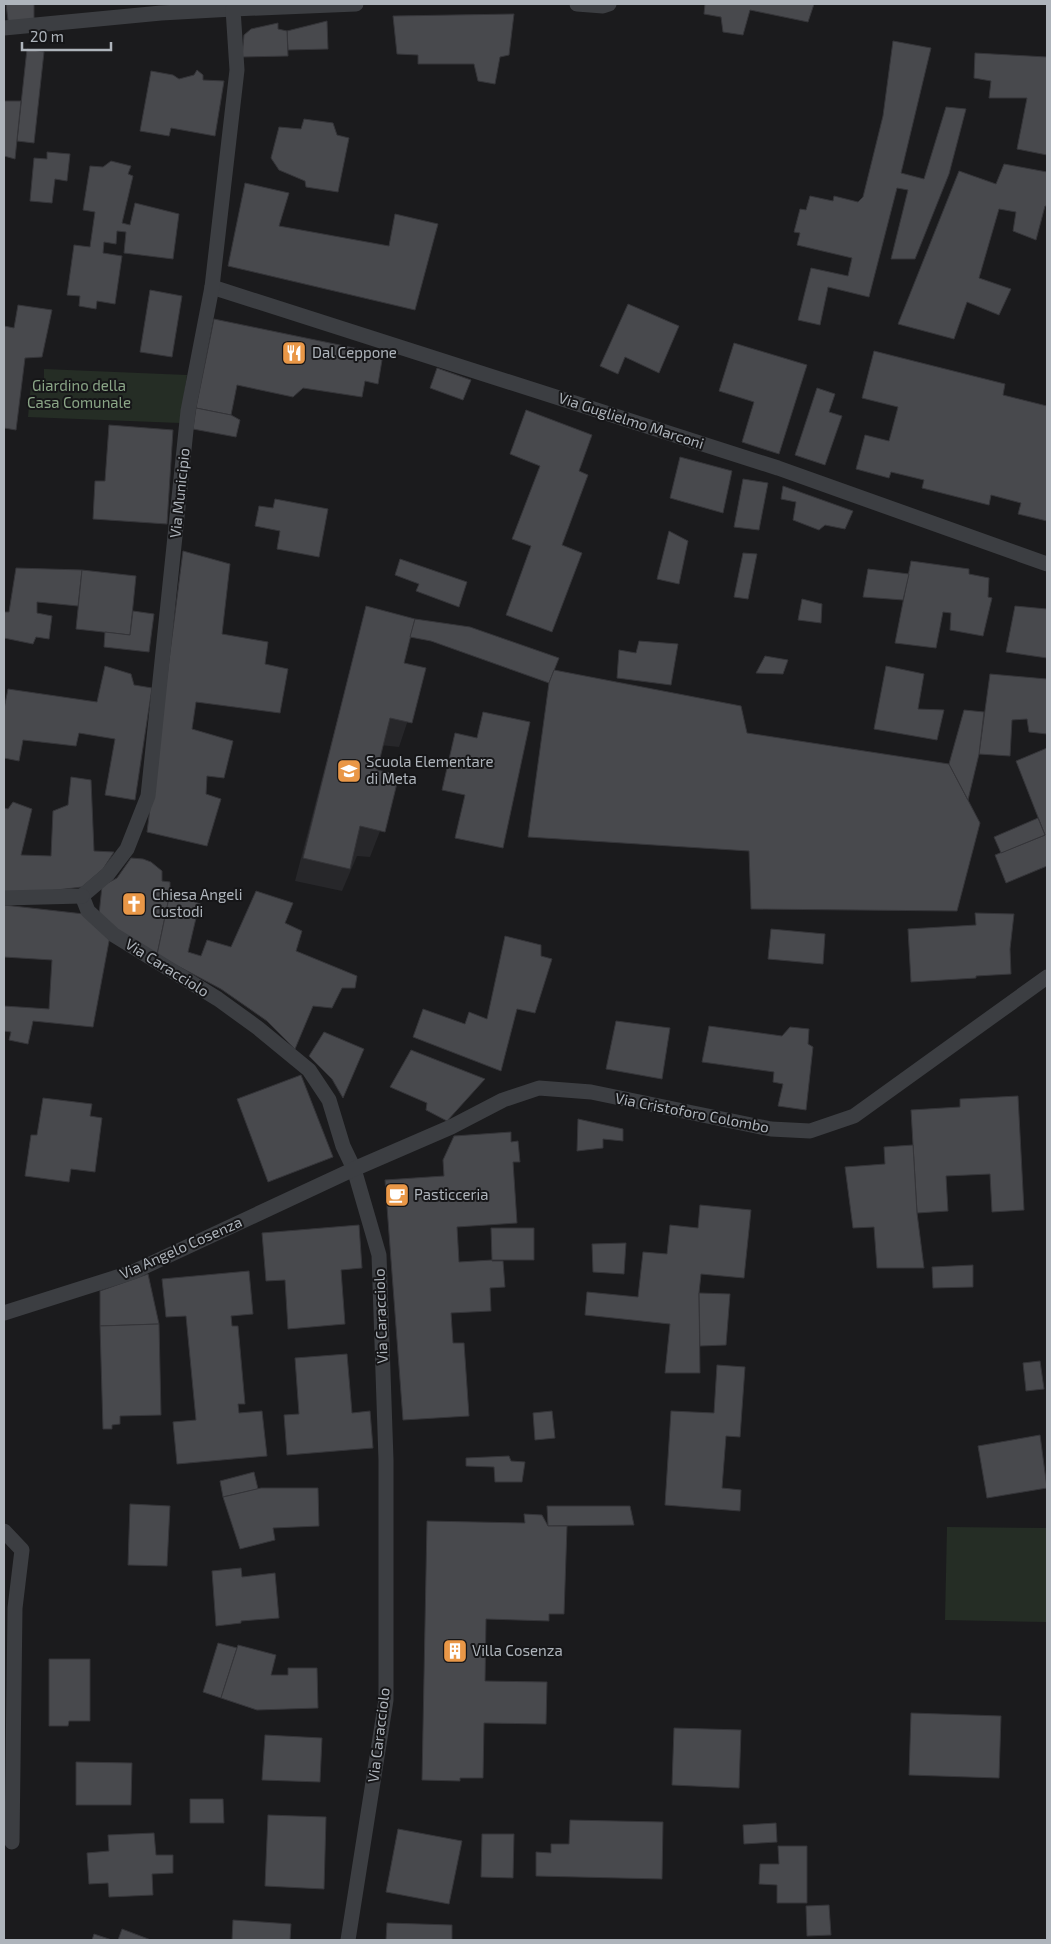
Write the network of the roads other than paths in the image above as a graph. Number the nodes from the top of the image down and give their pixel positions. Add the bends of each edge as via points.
1 (356, 4) edge
2 (577, 4) edge
3 (610, 4) edge
4 (233, 9) junction
5 (4, 28) edge
6 (212, 287) junction
7 (1047, 564) edge
8 (82, 896) junction
9 (4, 898) edge
10 (1047, 977) edge
11 (354, 1169) junction
12 (4, 1313) edge
13 (4, 1531) edge
14 (12, 1842) dead end
15 (348, 1940) edge

1 - 4 street
2 - 3 street
4 - 5 street
4 - 6 street, Via Municipio via 237,70
6 - 7 street, Via Guglielmo Marconi via 778,468
6 - 8 street, Via Municipio via 188,411 148,796 127,849 108,874
8 - 9 street
8 - 11 street, Via Caracciolo via 88,911 114,935 218,999 309,1070 329,1100 343,1146
10 - 11 street, Via Cristoforo Colombo via 854,1116 810,1131 771,1130 591,1092 539,1088 503,1100 452,1127
11 - 12 street, Via Angelo Cosenza via 132,1272
11 - 15 street, Via Caracciolo via 379,1255 386,1460 386,1700
13 - 14 street via 22,1550 15,1608

